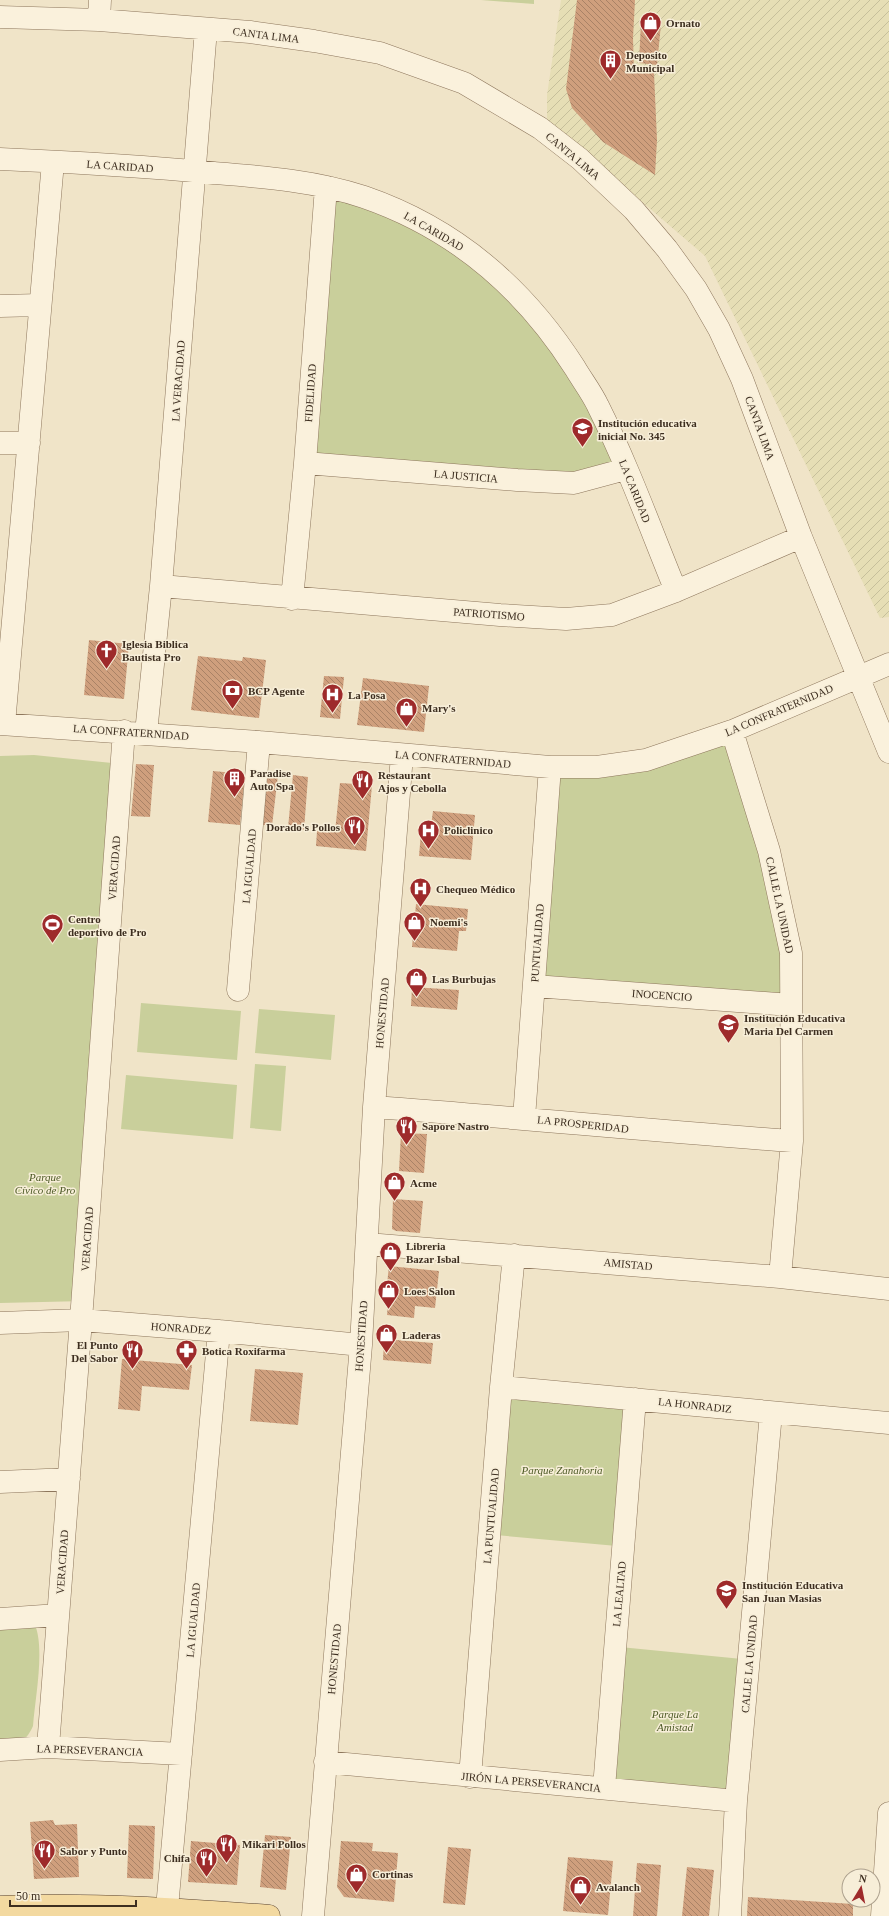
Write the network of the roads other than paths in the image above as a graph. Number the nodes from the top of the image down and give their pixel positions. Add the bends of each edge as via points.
1 (100, 10) edge
2 (0, 17) edge
3 (206, 29) junction
4 (0, 159) edge
5 (53, 162) junction
6 (194, 171) junction
7 (326, 187) junction
8 (40, 305) junction
9 (0, 306) edge
10 (0, 442) edge
11 (28, 443) junction
12 (305, 463) junction
13 (626, 469) junction
14 (801, 537) junction
15 (8, 577) edge
16 (162, 586) junction
17 (676, 591) junction
18 (292, 599) junction
19 (889, 664) edge
20 (858, 676) junction
21 (2, 724) edge
22 (732, 731) junction
23 (124, 732) junction
24 (146, 734) junction
25 (259, 742) junction
26 (889, 752) edge
27 (402, 755) junction
28 (550, 767) junction
29 (534, 986) junction
30 (238, 990) dead end
31 (791, 1005) junction
32 (374, 1108) junction
33 (524, 1118) junction
34 (792, 1141) junction
35 (367, 1244) junction
36 (514, 1255) junction
37 (780, 1277) junction
38 (889, 1289) edge
39 (81, 1320) junction
40 (0, 1323) edge
41 (219, 1331) junction
42 (361, 1345) junction
43 (501, 1387) junction
44 (635, 1399) junction
45 (771, 1413) junction
46 (889, 1423) edge
47 (69, 1479) junction
48 (0, 1482) edge
49 (58, 1615) junction
50 (0, 1619) edge
51 (48, 1747) junction
52 (0, 1750) edge
53 (181, 1754) junction
54 (326, 1762) junction
55 (470, 1777) junction
56 (604, 1788) junction
57 (736, 1801) junction
58 (889, 1812) edge
59 (0, 1907) edge
60 (167, 1908) junction
61 (269, 1916) edge
62 (313, 1916) edge
63 (730, 1916) edge
64 (882, 1916) edge

1 - 2 street, CANTA LIMA
1 - 3 street, CANTA LIMA
3 - 6 street, LA VERACIDAD
3 - 14 street, CANTA LIMA via 250,32 380,53 464,83 540,128 580,159 634,210 696,289 719,329 742,379
4 - 5 street, LA CARIDAD
5 - 6 street, LA CARIDAD
5 - 8 street
6 - 7 street, LA CARIDAD
6 - 16 street, LA VERACIDAD
7 - 12 street, FIDELIDAD
7 - 13 street, LA CARIDAD via 363,197 404,213 457,243 498,275 541,319 568,358 598,404
8 - 9 street
8 - 11 street
10 - 11 street
11 - 15 street
12 - 13 street, LA JUSTICIA via 574,483
12 - 18 street, FIDELIDAD
13 - 17 street, LA CARIDAD
14 - 17 street, PATRIOTISMO
14 - 20 street, CANTA LIMA
15 - 21 street
16 - 18 street, PATRIOTISMO
16 - 24 street, LA VERACIDAD
17 - 18 street, PATRIOTISMO via 612,615 566,619
19 - 20 street, LA CONFRATERNIDAD
20 - 22 street, LA CONFRATERNIDAD
20 - 26 street, CANTA LIMA
21 - 23 street, LA CONFRATERNIDAD
22 - 28 street, LA CONFRATERNIDAD via 646,760 597,767
22 - 31 street, CALLE LA UNIDAD via 769,851 792,953
23 - 24 street, LA CONFRATERNIDAD
23 - 39 street, VERACIDAD
24 - 25 street, LA CONFRATERNIDAD
25 - 27 street, LA CONFRATERNIDAD
25 - 30 street, LA IGUALDAD
27 - 28 street, LA CONFRATERNIDAD
27 - 32 street, HONESTIDAD
28 - 29 street, PUNTUALIDAD
29 - 31 street, INOCENCIO
29 - 33 street, PUNTUALIDAD
31 - 34 street, CALLE LA UNIDAD
32 - 33 street, LA PROSPERIDAD
32 - 35 street, HONESTIDAD
33 - 34 street, LA PROSPERIDAD via 646,1131
34 - 37 street, CALLE LA UNIDAD
35 - 36 street, AMISTAD
35 - 42 street, HONESTIDAD
36 - 37 street, AMISTAD
36 - 43 street, LA PUNTUALIDAD
37 - 38 street, AMISTAD
39 - 40 street, HONRADEZ
39 - 41 street, HONRADEZ
39 - 47 street, VERACIDAD
41 - 42 street, HONRADEZ
41 - 53 street, LA IGUALDAD
42 - 54 street, HONESTIDAD
43 - 44 street, LA HONRADIZ
43 - 55 street, LA PUNTUALIDAD
44 - 45 street, LA HONRADIZ
44 - 56 street, LA LEALTAD
45 - 46 street, LA HONRADIZ
45 - 57 street, CALLE LA UNIDAD
47 - 48 street
47 - 49 street, VERACIDAD
49 - 50 street
49 - 51 street, VERACIDAD
51 - 52 street, LA PERSEVERANCIA
51 - 53 street, LA PERSEVERANCIA
53 - 60 street, LA IGUALDAD
54 - 55 street, JIRÓN LA PERSEVERANCIA
54 - 62 street, HONESTIDAD
55 - 56 street, JIRÓN LA PERSEVERANCIA
56 - 57 street, JIRÓN LA PERSEVERANCIA
57 - 63 street, CALLE LA UNIDAD
58 - 64 street
59 - 60 main road via 55,1905
60 - 61 main road

